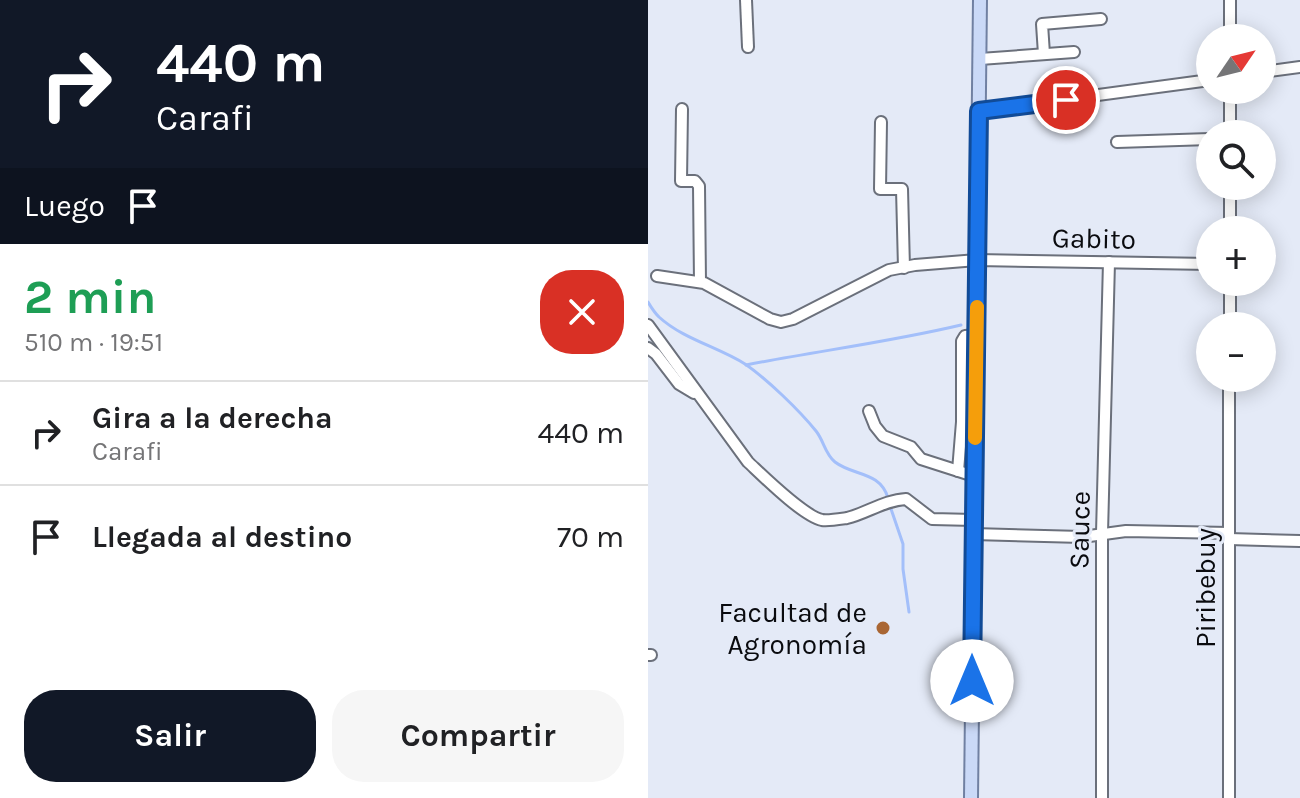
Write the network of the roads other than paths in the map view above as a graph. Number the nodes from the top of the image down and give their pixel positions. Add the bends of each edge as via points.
1 (746, 0) edge
2 (980, 0) edge
3 (1230, 0) edge
4 (1101, 19) dead end
5 (1230, 24) edge
6 (748, 47) dead end
7 (1074, 52) dead end
8 (1044, 54) junction
9 (980, 59) junction
10 (1300, 67) edge
11 (1276, 70) edge
12 (1196, 82) edge
13 (682, 109) dead end
14 (979, 111) junction
15 (881, 122) dead end
16 (1196, 139) edge
17 (1117, 142) dead end
18 (977, 260) junction
19 (1109, 262) junction
20 (1196, 264) edge
21 (904, 268) junction
22 (657, 276) dead end
23 (700, 282) junction
24 (648, 325) edge
25 (977, 335) junction
26 (648, 348) edge
27 (1229, 392) edge
28 (698, 395) junction
29 (869, 411) dead end
30 (958, 471) junction
31 (974, 476) junction
32 (974, 520) junction
33 (1102, 533) junction
34 (973, 534) junction
35 (1229, 536) junction
36 (1300, 541) edge
37 (971, 798) edge
38 (1102, 798) edge
39 (1229, 798) edge

1 - 6 street
2 - 9 main road
3 - 5 street
4 - 8 street via 1042,24
7 - 8 street
8 - 9 street
9 - 14 main road
10 - 11 street
12 - 14 street
13 - 23 street via 681,181 699,186
14 - 18 main road
15 - 21 street via 880,189 902,189
16 - 17 street
18 - 19 street, Gabito
18 - 21 street, Gabito
18 - 25 main road
19 - 20 street, Gabito
19 - 33 street, Sauce
21 - 23 street, Gabito via 889,270 781,322
22 - 23 street, Gabito
24 - 28 street
25 - 30 street via 962,341
25 - 31 main road
26 - 28 street via 679,384
27 - 35 street, Piribebuy
28 - 32 street via 748,462 822,520 903,499 932,519
29 - 30 street via 883,436 911,447 921,459
30 - 31 street
31 - 32 main road
32 - 34 main road
33 - 34 street
33 - 35 street
33 - 38 street, Sauce
34 - 37 main road
35 - 36 street
35 - 39 street, Piribebuy

